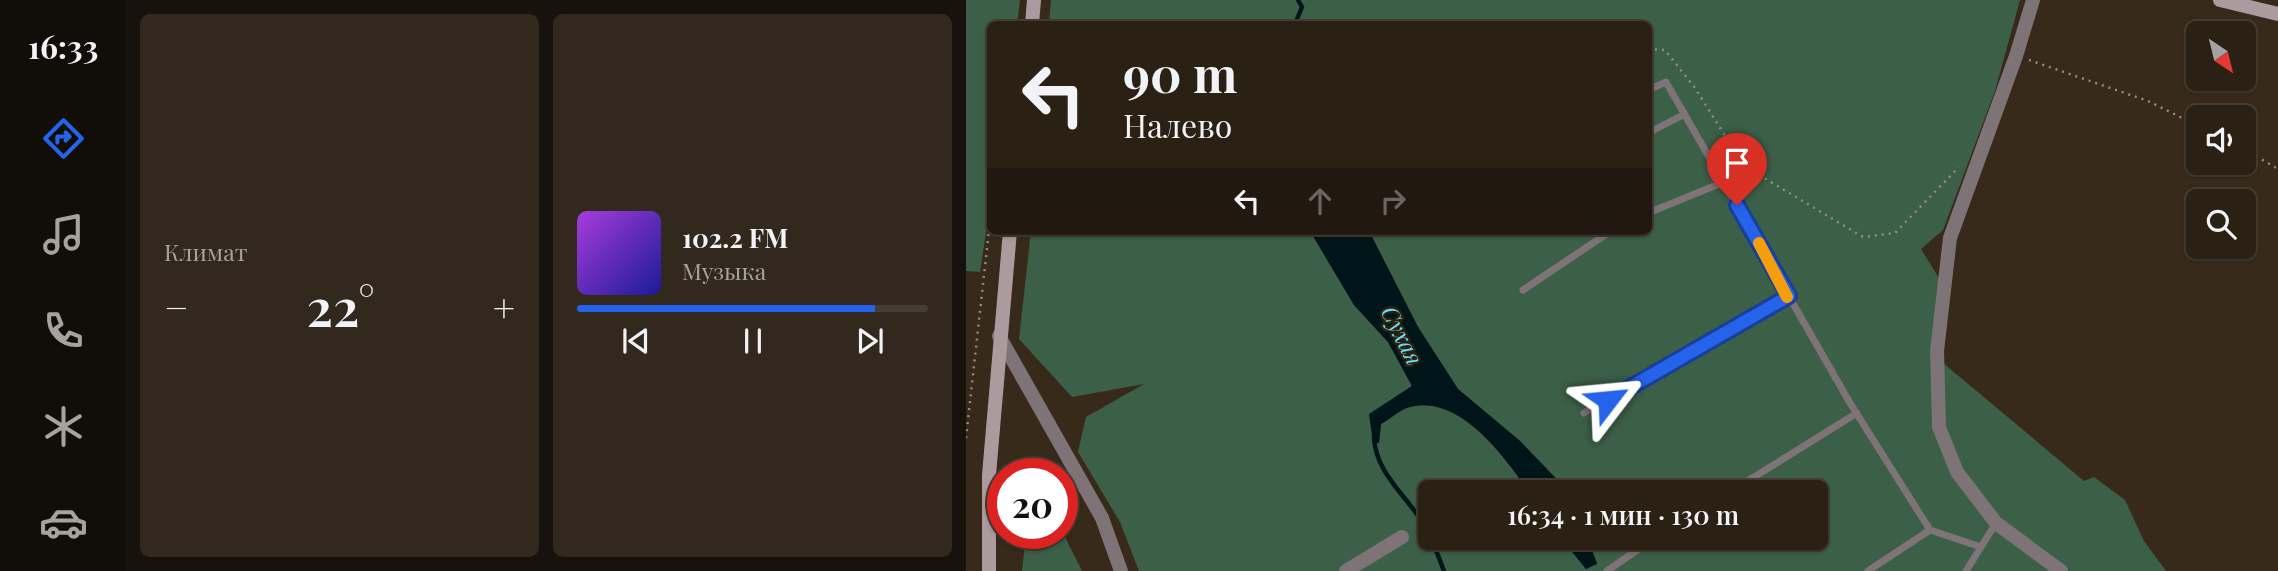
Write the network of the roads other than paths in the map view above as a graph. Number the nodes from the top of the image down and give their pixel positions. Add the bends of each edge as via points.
1 (1034, 0) edge
2 (2033, 0) edge
3 (2220, 0) edge
4 (2277, 12) edge
5 (1032, 21) edge
6 (1652, 88) edge
7 (1685, 114) junction
8 (1652, 131) edge
9 (1724, 182) junction
10 (1652, 211) edge
11 (1010, 235) edge
12 (1605, 235) edge
13 (1523, 290) dead end
14 (1789, 296) junction
15 (999, 336) junction
16 (1584, 413) dead end
17 (1857, 413) junction
18 (1749, 480) edge
19 (1996, 523) junction
20 (1930, 530) junction
21 (1402, 537) dead end
22 (1981, 547) junction
23 (1637, 550) edge
24 (989, 571) edge
25 (1121, 571) edge
26 (1346, 571) edge
27 (1607, 571) edge
28 (1868, 571) edge
29 (1966, 571) edge
30 (2061, 571) edge

1 - 5 main road
2 - 19 street via 1950,238 1937,351 1939,427 1957,472
3 - 4 main road
6 - 7 lane via 1666,82
7 - 8 lane
7 - 9 lane
9 - 10 lane
9 - 14 lane
11 - 15 main road
12 - 13 lane
14 - 16 lane
14 - 17 lane
15 - 24 main road via 989,475
15 - 25 street via 1102,518
17 - 18 lane
17 - 20 lane
19 - 22 lane
19 - 30 street
20 - 22 lane
20 - 28 lane
21 - 26 street
22 - 29 lane
23 - 27 lane

